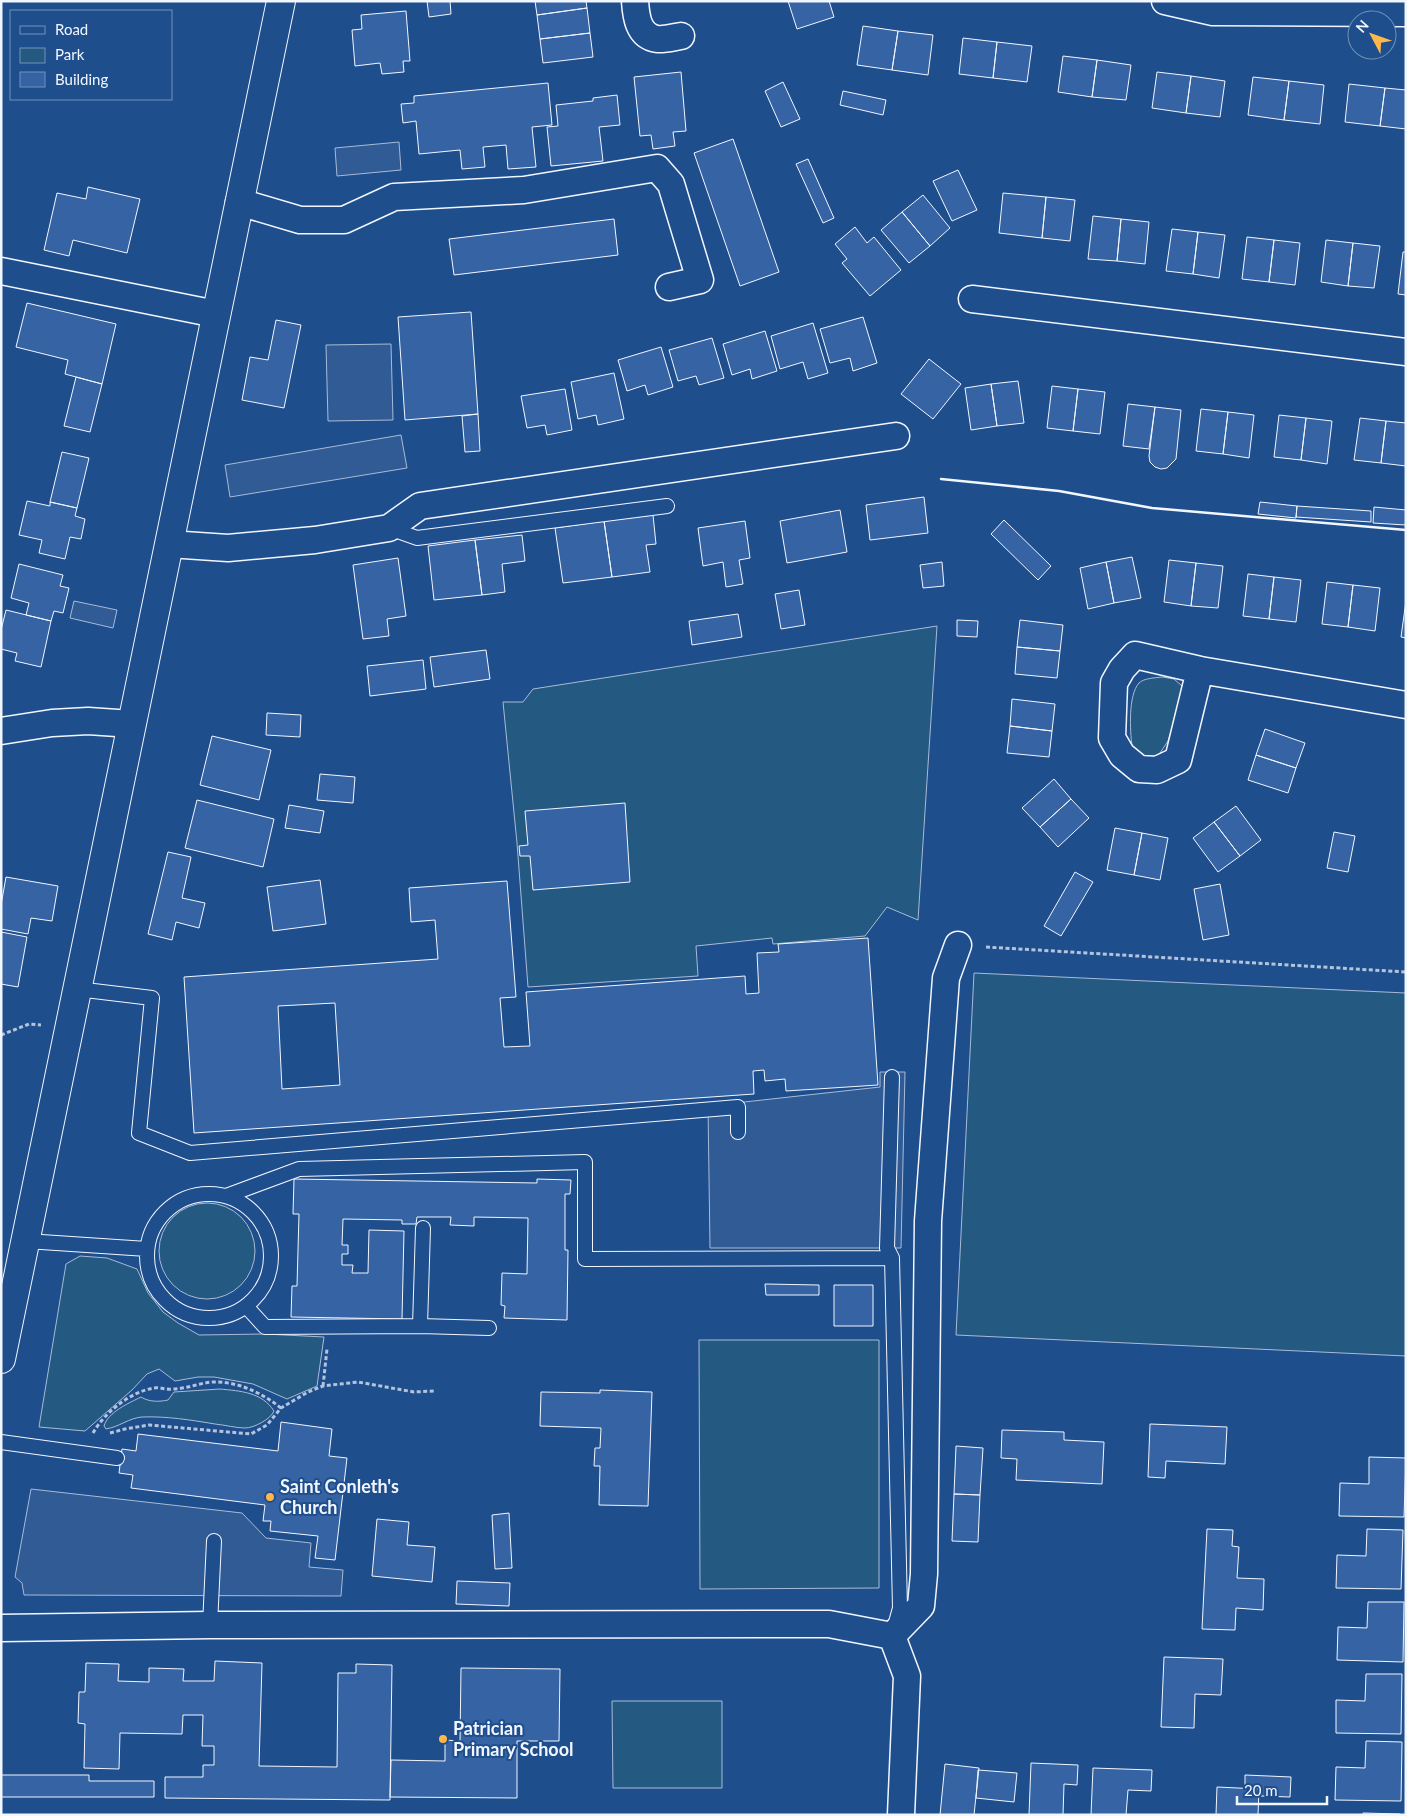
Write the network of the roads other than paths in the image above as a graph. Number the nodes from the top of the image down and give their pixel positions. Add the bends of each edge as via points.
1 (281, 1) edge
2 (635, 1) edge
3 (1165, 1) edge
4 (1406, 13) edge
5 (681, 36) dead end
6 (239, 202) junction
7 (1, 270) edge
8 (669, 286) dead end
9 (972, 299) dead end
10 (216, 314) junction
11 (1406, 352) edge
12 (896, 436) dead end
13 (667, 506) dead end
14 (389, 528) junction
15 (169, 544) junction
16 (1200, 670) junction
17 (1406, 705) edge
18 (132, 724) junction
19 (1, 731) edge
20 (958, 945) road end
21 (77, 989) junction
22 (892, 1077) dead end
23 (738, 1132) dead end
24 (226, 1196) junction
25 (423, 1228) dead end
26 (26, 1241) junction
27 (147, 1250) junction
28 (892, 1258) junction
29 (246, 1306) junction
30 (420, 1326) junction
31 (488, 1328) dead end
32 (1, 1360) edge
33 (1, 1442) edge
34 (118, 1458) dead end
35 (214, 1540) dead end
36 (210, 1625) junction
37 (1, 1628) edge
38 (892, 1636) junction
39 (900, 1815) edge

1 - 6 main road
2 - 5 street via 637,21 643,32 656,39
3 - 4 street via 1213,12
6 - 8 street via 300,220 344,220 394,197 524,190 657,168 671,184 700,280
6 - 10 main road
7 - 10 street
9 - 11 street
10 - 15 main road
12 - 14 street via 420,506
13 - 14 lane via 417,538
14 - 15 street via 314,540 228,548
15 - 18 main road
16 - 16 street via 1135,655 1122,669 1114,683 1112,738 1122,754 1139,769 1156,770 1178,760
16 - 17 street
18 - 19 street via 88,721
18 - 21 main road
20 - 38 street via 946,978 928,1221 922,1606
21 - 23 lane via 152,998 139,1133 190,1153 738,1107
21 - 26 main road
22 - 28 lane via 887,1248
24 - 27 lane via 191,1196 169,1208 155,1226
24 - 28 lane via 299,1169 584,1162 585,1259
24 - 29 lane via 243,1204 259,1219 268,1236 269,1272 257,1296
25 - 30 lane
26 - 27 lane
26 - 32 main road
27 - 29 lane via 149,1271 156,1288 180,1311 210,1318 235,1313
28 - 38 lane via 900,1608
29 - 30 lane via 266,1327
30 - 31 lane
33 - 34 lane
35 - 36 lane
36 - 37 street
36 - 38 street via 829,1624
38 - 39 street via 906,1676

